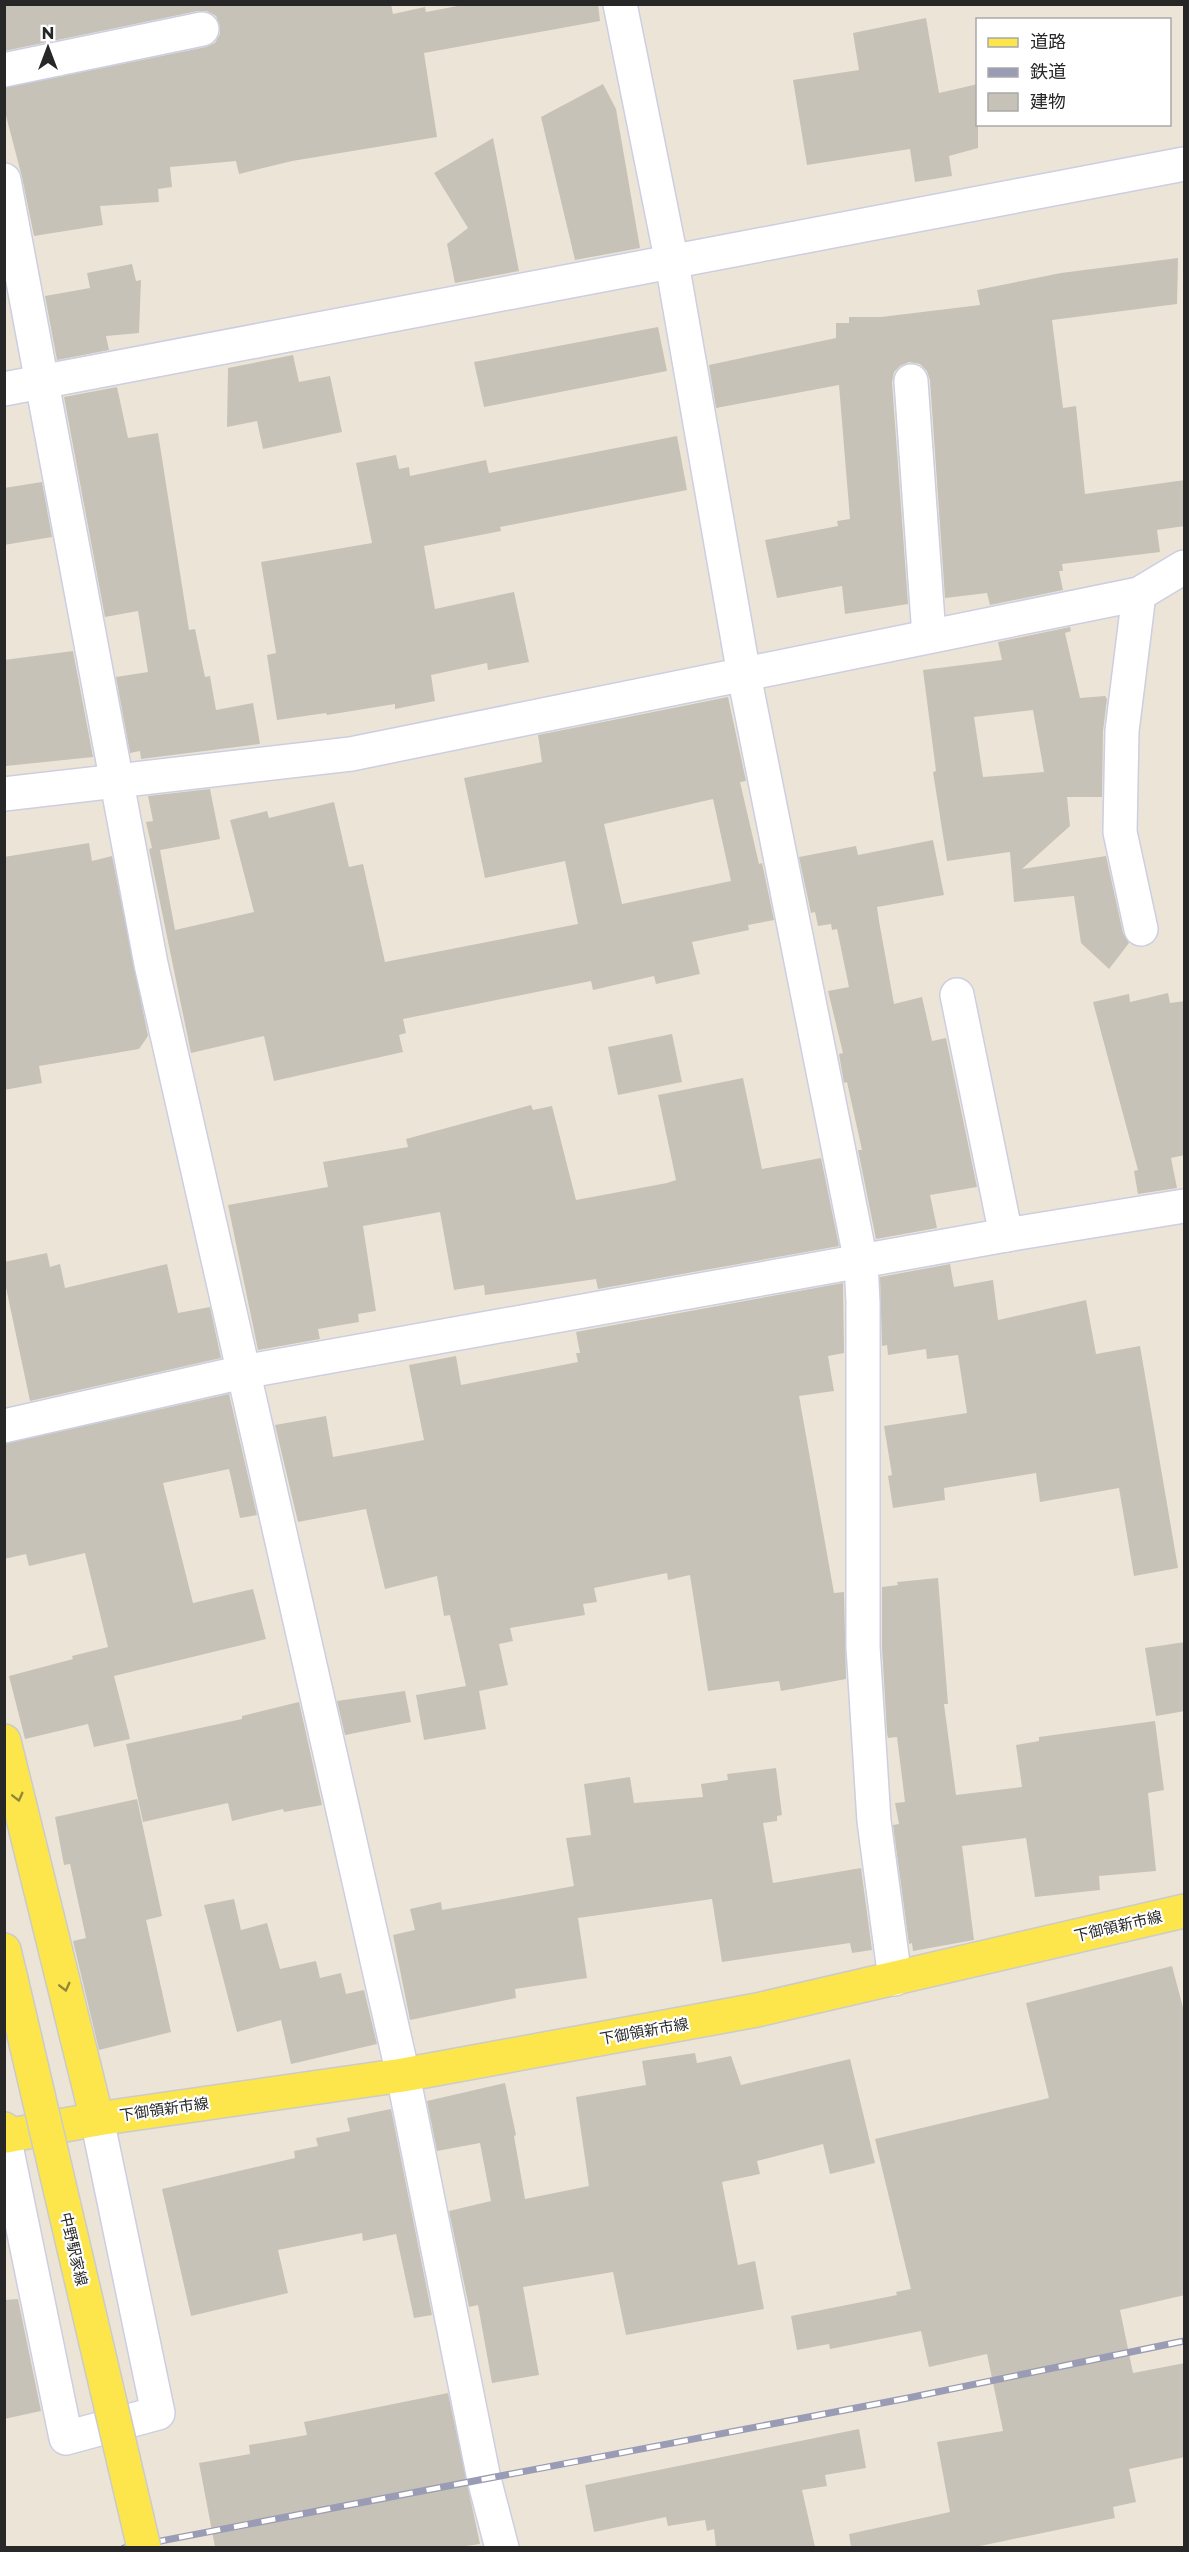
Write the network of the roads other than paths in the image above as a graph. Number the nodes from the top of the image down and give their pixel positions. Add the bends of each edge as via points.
1 (620, 4) edge
2 (202, 29) dead end
3 (4, 70) edge
4 (1185, 164) edge
5 (4, 180) edge
6 (672, 263) junction
7 (910, 381) dead end
8 (41, 382) junction
9 (4, 389) edge
10 (1185, 567) edge
11 (1139, 594) junction
12 (929, 636) junction
13 (744, 675) junction
14 (115, 782) junction
15 (4, 794) edge
16 (1141, 929) dead end
17 (957, 995) dead end
18 (1185, 1206) edge
19 (1006, 1235) junction
20 (861, 1262) junction
21 (243, 1372) junction
22 (4, 1426) edge
23 (4, 1741) edge
24 (1185, 1911) edge
25 (8, 1964) edge
26 (895, 1979) junction
27 (403, 2075) junction
28 (97, 2119) junction
29 (5, 2134) edge
30 (144, 2547) edge
31 (502, 2547) edge

1 - 6 street
2 - 3 street
4 - 6 street
5 - 8 street
6 - 8 street
6 - 13 street
7 - 12 street
8 - 9 street
8 - 14 street
10 - 11 street
11 - 12 street
11 - 16 street via 1122,731 1120,832
12 - 13 street
13 - 14 street via 351,754
13 - 20 street
14 - 15 street
14 - 21 street via 151,964
17 - 19 street
18 - 19 street
19 - 20 street
20 - 21 street
20 - 26 street via 863,1647 874,1821
21 - 22 street
21 - 27 street
23 -> 28 main road
24 - 26 main road, 下御領新市線
25 - 30 main road, 中野駅家線, bridge
26 - 27 main road, 下御領新市線 via 757,2010
27 - 28 main road, 下御領新市線
27 - 31 street via 484,2479
28 - 29 main road, 下御領新市線
28 - 29 street via 158,2413 66,2438

